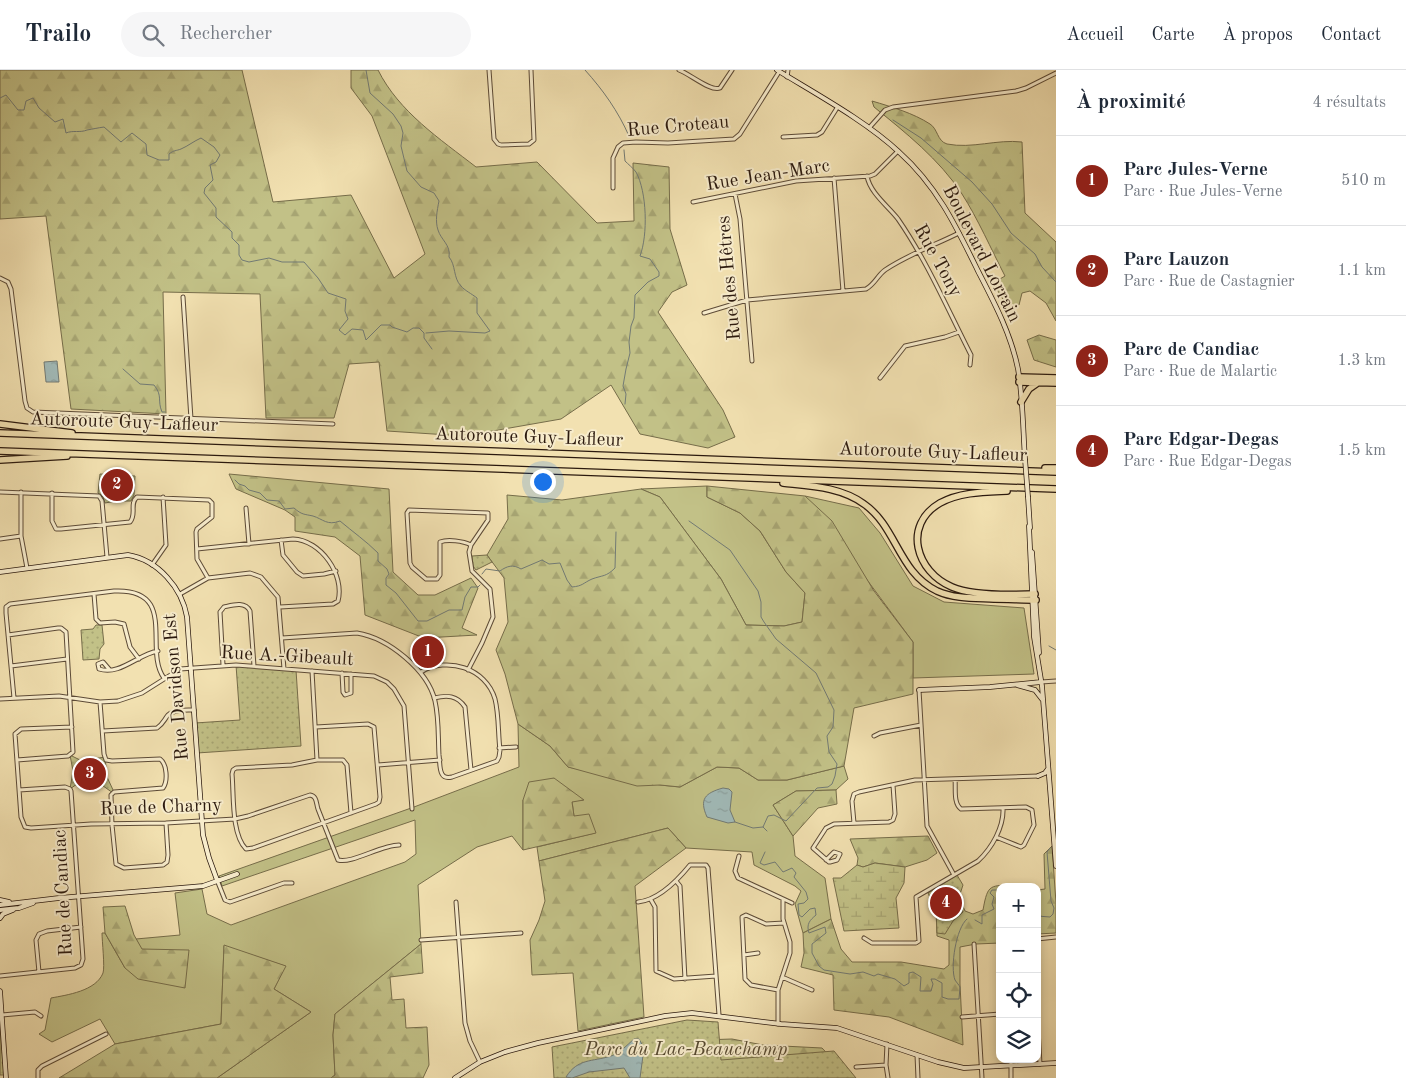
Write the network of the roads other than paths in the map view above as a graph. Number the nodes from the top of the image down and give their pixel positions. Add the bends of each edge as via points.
1 (489, 70) edge
2 (531, 70) edge
3 (679, 70) edge
4 (732, 70) edge
5 (788, 70) edge
6 (778, 71) edge
7 (1056, 73) edge
8 (787, 77) junction
9 (837, 108) junction
10 (868, 128) junction
11 (783, 137) dead end
12 (898, 151) junction
13 (867, 176) junction
14 (834, 178) junction
15 (613, 188) dead end
16 (736, 194) junction
17 (692, 202) dead end
18 (959, 233) junction
19 (918, 252) junction
20 (0, 278) edge
21 (844, 291) junction
22 (183, 297) dead end
23 (747, 300) junction
24 (704, 313) dead end
25 (959, 332) junction
26 (752, 361) dead end
27 (970, 365) dead end
28 (880, 378) dead end
29 (1056, 378) edge
30 (1019, 379) junction
31 (1039, 382) junction
32 (1056, 383) edge
33 (1021, 402) junction
34 (191, 419) junction
35 (0, 424) edge
36 (333, 424) dead end
37 (0, 433) edge
38 (104, 437) junction
39 (0, 450) edge
40 (96, 454) junction
41 (0, 460) edge
42 (1056, 468) edge
43 (1010, 471) junction
44 (1056, 472) edge
45 (744, 478) junction
46 (1039, 488) junction
47 (1056, 489) edge
48 (0, 492) edge
49 (21, 492) junction
50 (52, 493) junction
51 (163, 497) junction
52 (246, 508) dead end
53 (104, 526) junction
54 (22, 536) junction
55 (0, 539) edge
56 (281, 540) junction
57 (249, 544) junction
58 (471, 545) junction
59 (197, 549) junction
60 (107, 557) junction
61 (152, 566) junction
62 (27, 568) junction
63 (336, 570) junction
64 (0, 572) edge
65 (208, 578) junction
66 (94, 594) junction
67 (180, 594) junction
68 (1034, 597) junction
69 (280, 607) junction
70 (8, 635) junction
71 (282, 638) junction
72 (158, 651) junction
73 (67, 659) junction
74 (139, 659) junction
75 (223, 665) junction
76 (11, 666) junction
77 (254, 666) junction
78 (191, 668) junction
79 (109, 669) dead end
80 (284, 669) junction
81 (468, 670) junction
82 (312, 671) junction
83 (421, 672) junction
84 (342, 673) junction
85 (351, 674) junction
86 (164, 678) junction
87 (1056, 681) edge
88 (1042, 682) junction
89 (1013, 684) junction
90 (919, 690) joint
91 (70, 696) junction
92 (14, 698) junction
93 (434, 698) junction
94 (0, 699) edge
95 (100, 702) junction
96 (1044, 702) junction
97 (194, 710) junction
98 (920, 725) junction
99 (72, 727) junction
100 (316, 727) junction
101 (102, 731) junction
102 (874, 736) dead end
103 (516, 747) dead end
104 (500, 748) junction
105 (17, 760) junction
106 (317, 760) junction
107 (440, 760) junction
108 (409, 763) junction
109 (378, 765) junction
110 (1049, 766) junction
111 (471, 770) junction
112 (1038, 776) junction
113 (955, 779) junction
114 (924, 780) junction
115 (1050, 783) junction
116 (893, 786) junction
117 (19, 790) junction
118 (1003, 808) junction
119 (412, 809) dead end
120 (351, 813) junction
121 (235, 819) junction
122 (202, 821) junction
123 (166, 823) junction
124 (323, 823) junction
125 (854, 823) junction
126 (74, 825) junction
127 (112, 825) junction
128 (996, 837) junction
129 (399, 845) dead end
130 (739, 856) dead end
131 (826, 860) dead end
132 (1056, 866) edge
133 (236, 874) dead end
134 (954, 875) junction
135 (217, 880) junction
136 (676, 881) junction
137 (292, 883) dead end
138 (80, 896) junction
139 (783, 899) junction
140 (0, 900) edge
141 (651, 900) junction
142 (456, 902) dead end
143 (638, 902) dead end
144 (792, 903) dead end
145 (0, 905) edge
146 (19, 906) junction
147 (0, 910) edge
148 (0, 918) edge
149 (784, 923) junction
150 (81, 927) junction
151 (521, 933) dead end
152 (458, 937) junction
153 (1056, 937) edge
154 (864, 938) dead end
155 (1041, 939) edge
156 (421, 940) dead end
157 (974, 944) dead end
158 (758, 953) dead end
159 (744, 954) junction
160 (39, 972) junction
161 (0, 976) edge
162 (716, 976) junction
163 (782, 977) junction
164 (685, 979) junction
165 (778, 990) junction
166 (812, 990) dead end
167 (0, 992) edge
168 (996, 1014) edge
169 (2, 1015) junction
170 (719, 1015) junction
171 (41, 1016) dead end
172 (980, 1016) junction
173 (962, 1017) dead end
174 (1037, 1018) edge
175 (778, 1024) junction
176 (106, 1034) dead end
177 (887, 1044) junction
178 (917, 1055) junction
179 (480, 1062) junction
180 (1056, 1063) edge
181 (1040, 1064) junction
182 (886, 1065) junction
183 (1011, 1066) junction
184 (856, 1067) dead end
185 (982, 1068) junction
186 (6, 1078) edge
187 (38, 1078) edge
188 (454, 1078) edge
189 (888, 1078) edge
190 (918, 1078) edge
191 (982, 1078) edge
192 (1011, 1078) edge

1 - 2 street via 494,139 501,145 529,144 535,137
3 - 4 street via 717,89
5 - 8 street
6 - 8 street, Boulevard Lorrain
6 - 15 street, Rue Croteau via 734,139 636,142 618,147 613,158
7 - 10 street via 1016,91 889,108
8 - 9 street, Boulevard Lorrain
9 - 10 street, Boulevard Lorrain
9 - 11 street via 817,136
10 - 12 street, Boulevard Lorrain
12 - 13 street via 875,174
12 - 18 street, Boulevard Lorrain via 936,192
13 - 14 street, Rue Jean-Marc
13 - 19 street, Rue Tony via 869,185 898,219
14 - 16 street, Rue Jean-Marc via 796,181
14 - 21 street
16 - 17 street, Rue Jean-Marc
16 - 23 street, Rue des Hêtres
18 - 19 street
18 - 30 street, Boulevard Lorrain via 1005,326
19 - 21 street via 885,270 866,289
19 - 25 street, Rue Tony
20 - 34 street via 11,289 25,401 30,411 39,414
21 - 23 street
22 - 34 street
23 - 24 street
23 - 26 street, Rue des Hêtres
25 - 27 street, Rue Tony via 971,355
25 - 28 street via 905,346
29 - 30 highway
30 - 31 highway
30 - 33 street, Boulevard Lorrain
31 - 32 highway
31 - 33 highway via 1029,389
33 - 68 street, Boulevard Lorrain, bridge
34 - 36 street
35 - 38 highway
37 - 38 highway, Autoroute Guy-Lafleur
38 - 43 highway, Autoroute Guy-Lafleur
39 - 40 highway, Autoroute Guy-Lafleur
40 - 41 highway
40 - 45 highway, Autoroute Guy-Lafleur
42 - 43 highway
43 - 44 highway, Autoroute Guy-Lafleur
45 - 46 highway, Autoroute Guy-Lafleur
45 - 68 highway via 824,488 856,499 880,520 912,572 940,592 959,597
46 - 47 highway, Autoroute Guy-Lafleur
46 - 68 highway via 977,493 947,500 927,514 918,538 919,553 926,568 948,585 973,592
48 - 49 street
49 - 50 street
49 - 54 street
50 - 53 street via 99,496
50 - 53 street via 52,521 56,529
51 - 53 street via 137,497 131,522
51 - 59 street via 204,499 212,503 212,517 196,532
51 - 61 street via 166,545
52 - 57 street
53 - 60 street
54 - 55 street
54 - 62 street
56 - 57 street
56 - 63 street via 300,539 312,543
56 - 63 street via 283,555 303,576
57 - 59 street
58 - 58 street via 488,520 488,513 417,510 407,513 410,563 426,579 437,579 440,575 440,542 466,542
58 - 81 street via 472,571 490,590 493,617
59 - 65 street via 198,561
60 - 61 street, Rue Davidson Est via 131,555
60 - 62 street, Rue Davidson Est
61 - 67 street, Rue Davidson Est via 167,576
62 - 64 street, Rue Davidson Est
63 - 69 street via 339,596 336,603
65 - 67 street
65 - 69 street via 258,575 276,593
66 - 70 street via 8,605
66 - 72 street via 122,590 143,597 155,615
66 - 74 street via 96,619 100,623 124,624 130,647
67 - 78 street, Rue Davidson Est via 187,617
68 - 88 street, Boulevard Lorrain via 1035,645
69 - 71 street
70 - 73 street via 62,628 66,632
70 - 76 street
71 - 80 street
71 - 83 street via 360,634 401,655
72 - 74 street
72 - 86 street via 159,670
73 - 76 street
73 - 91 street
74 - 79 street
75 - 77 street, Rue A.-Gibeault
75 - 77 street via 220,610 226,606 243,605 250,611
75 - 78 street, Rue A.-Gibeault
76 - 92 street
77 - 80 street, Rue A.-Gibeault
78 - 86 street, Rue A.-Gibeault via 180,669
78 - 97 street, Rue Davidson Est
80 - 82 street, Rue A.-Gibeault
81 - 83 street via 443,664
81 - 104 street via 484,681 493,696
82 - 84 street, Rue A.-Gibeault
82 - 100 street
83 - 93 street
84 - 85 street, Rue A.-Gibeault
84 - 85 street via 343,692 347,696 351,691
85 - 108 street, Rue A.-Gibeault via 378,678 400,696 406,715
86 - 95 street, Rue A.-Gibeault via 130,698
87 - 88 street
88 - 89 street
88 - 96 street, Boulevard Lorrain
89 - 90 street
89 - 96 street via 1035,690
90 - 98 street
91 - 92 street, Rue A.-Gibeault
91 - 95 street, Rue A.-Gibeault
91 - 99 street
92 - 94 street, Rue A.-Gibeault
93 - 107 street
93 - 111 street via 451,696 465,707
95 - 101 street
96 - 110 street, Boulevard Lorrain
97 - 101 street via 172,712 156,728
97 - 122 street, Rue Davidson Est
98 - 102 street
98 - 114 street
99 - 105 street via 73,750 70,755
99 - 105 street, Rue de Charny via 18,730 15,737
100 - 106 street
100 - 109 street via 372,725
101 - 127 street via 108,760 157,759 162,760 165,766 166,782 162,788 113,793 110,798
103 - 104 street
104 - 111 street via 497,760
105 - 117 street, Rue de Charny
106 - 120 street via 339,759 346,762
106 - 121 street via 234,769
107 - 108 street
107 - 111 street via 442,774 446,778
108 - 109 street
108 - 119 street, Rue A.-Gibeault
109 - 120 street via 379,802
110 - 112 street
110 - 115 street, Boulevard Lorrain
112 - 113 street
112 - 115 street
113 - 114 street
113 - 118 street via 959,808
114 - 116 street
114 - 134 street via 927,826
115 - 132 street, Boulevard Lorrain
116 - 125 street via 854,794
116 - 125 street via 893,820
117 - 126 street, Rue de Charny via 25,827
117 - 126 street, Rue de Candiac via 70,788
118 - 128 street
118 - 128 street via 1029,808 1033,811 1034,825 1021,847
120 - 124 street
121 - 122 street, Rue de Charny
121 - 124 street, Rue de Charny via 310,795 315,798
121 - 124 street via 243,845 248,849
122 - 123 street, Rue de Charny
122 - 135 street, Rue Davidson Est via 206,847
123 - 127 street, Rue de Charny
123 - 127 street via 167,862 124,868 116,862
124 - 129 street, Rue de Charny via 340,861 388,845
125 - 131 street via 834,824 826,828 813,848
126 - 127 street, Rue de Charny
126 - 138 street, Rue de Candiac
128 - 134 street via 985,855
130 - 139 street via 735,871 738,878
133 - 135 street
134 - 154 street via 916,897 918,942 872,943
135 - 137 street, Rue Davidson Est via 228,902
135 - 138 street via 192,887
136 - 141 street
136 - 162 street via 690,865 706,865 708,868
136 - 164 street via 680,886
138 - 146 street
138 - 150 street, Rue de Candiac
139 - 144 street
139 - 149 street
140 - 146 street
141 - 143 street
141 - 164 street via 655,906 656,971 674,980
142 - 152 street
145 - 146 street
146 - 147 street
146 - 148 street
149 - 159 street via 766,924 743,915
149 - 163 street via 790,948
150 - 160 street via 39,934 36,940
150 - 160 street, Rue de Candiac via 82,965
151 - 152 street
152 - 156 street
152 - 179 street via 466,1028
153 - 155 street
157 - 172 street
158 - 159 street
159 - 165 street via 747,983
160 - 161 street, Rue de Candiac
162 - 164 street
162 - 170 street
163 - 165 street
163 - 166 street
165 - 175 street
167 - 169 street
168 - 172 street
169 - 171 street via 35,1012
169 - 186 street
170 - 175 street
170 - 179 street via 692,1013 660,1017 538,1043
172 - 173 street
172 - 185 street
174 - 181 street
175 - 177 street via 838,1028
176 - 187 street via 42,1066 38,1070
177 - 178 street
177 - 182 street
178 - 185 street via 964,1068
178 - 190 street
179 - 188 street
180 - 181 street
181 - 183 street
182 - 184 street
182 - 189 street
183 - 185 street
183 - 192 street
185 - 191 street

